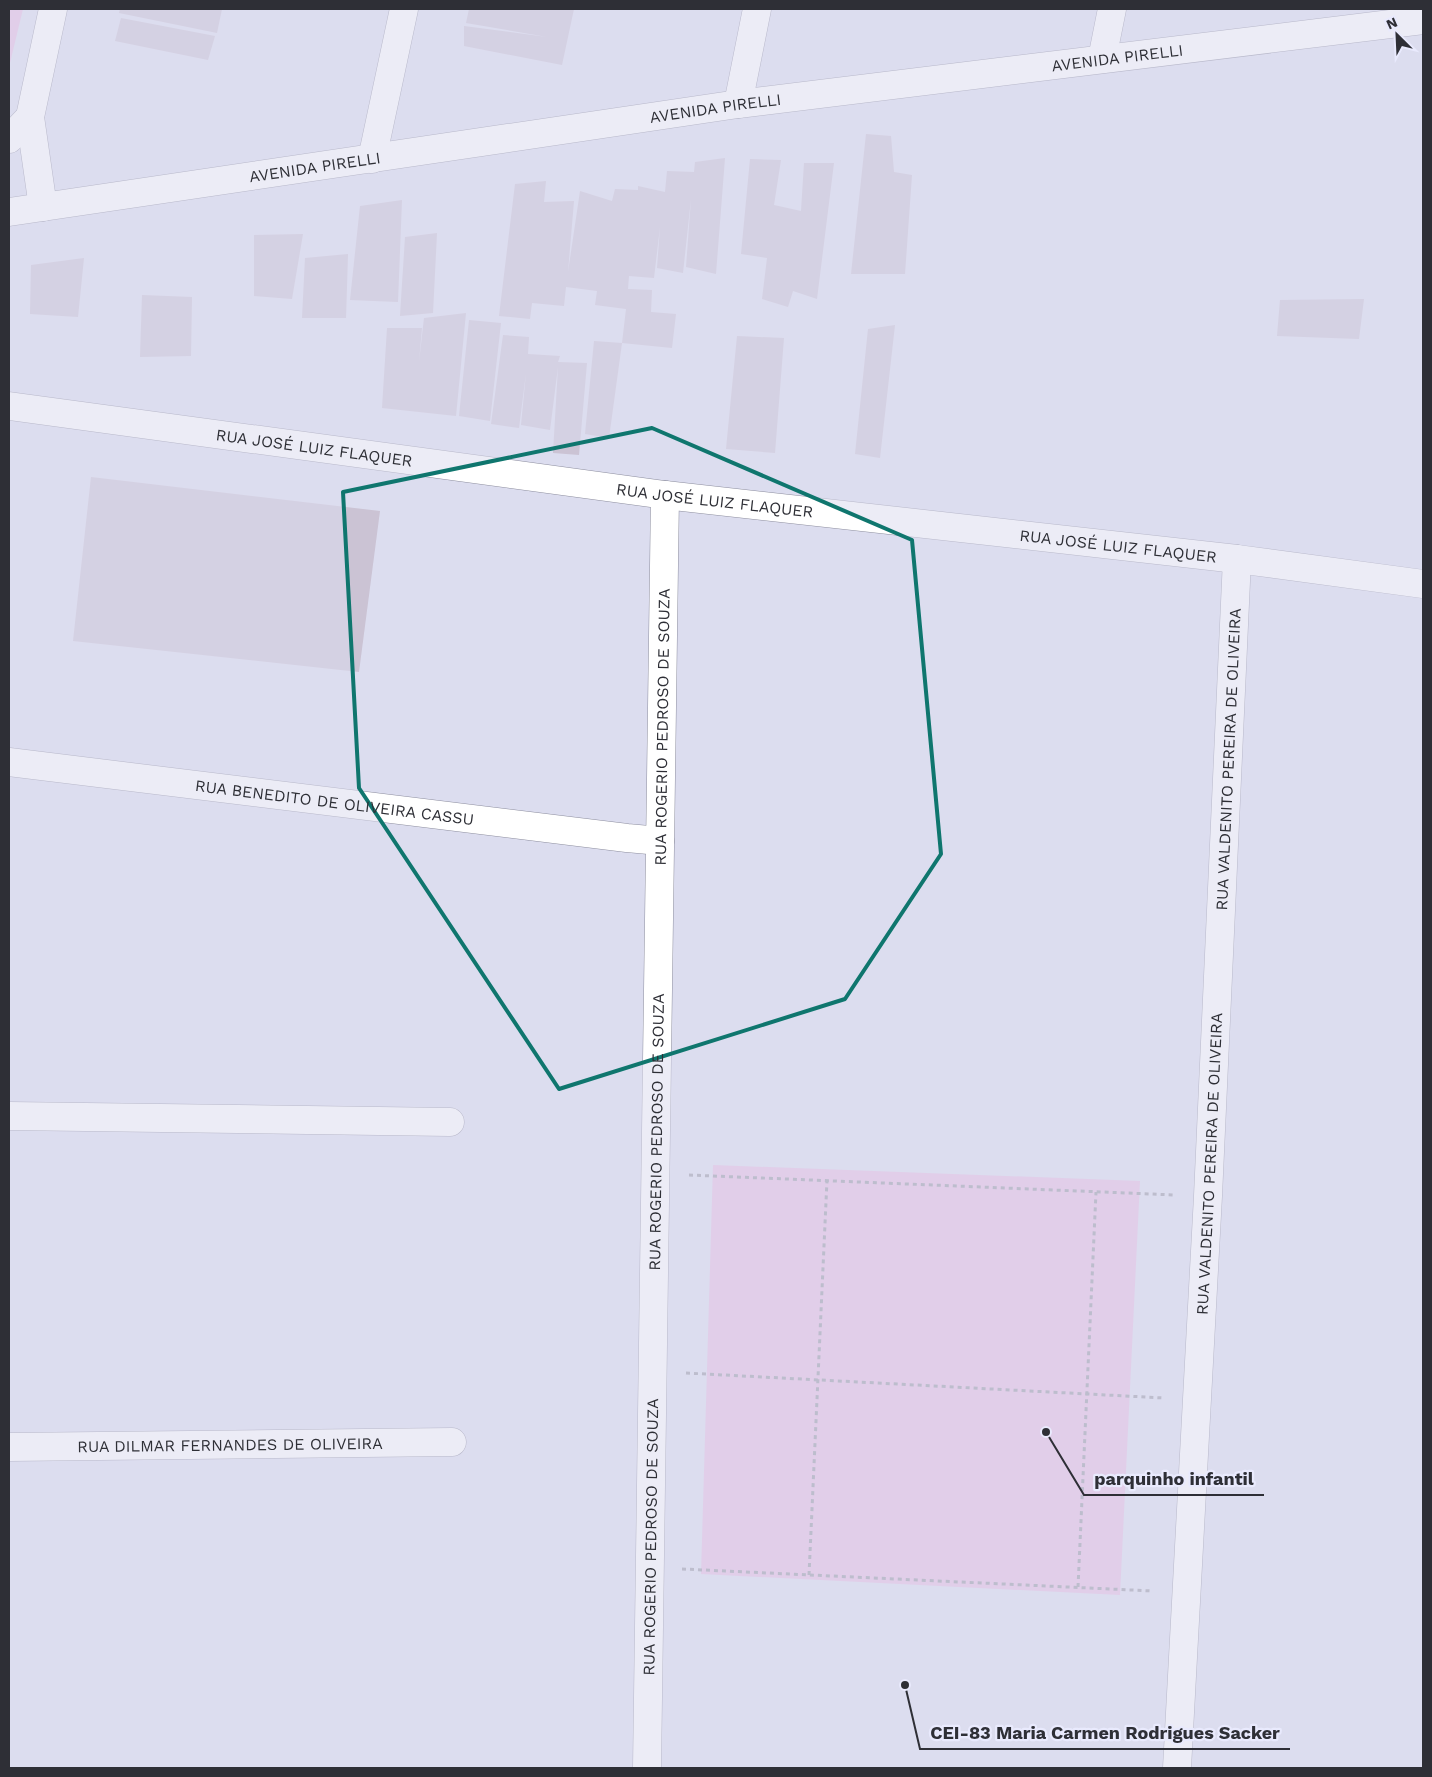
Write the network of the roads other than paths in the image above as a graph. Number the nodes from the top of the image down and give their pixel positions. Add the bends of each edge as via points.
1 (53, 9) edge
2 (404, 9) edge
3 (757, 9) edge
4 (1112, 9) edge
5 (1423, 20) edge
6 (1102, 59) junction
7 (738, 104) junction
8 (30, 117) junction
9 (9, 139) edge
10 (372, 159) junction
11 (43, 207) junction
12 (9, 212) edge
13 (9, 406) edge
14 (665, 495) junction
15 (1237, 559) junction
16 (1423, 584) edge
17 (9, 762) edge
18 (660, 841) junction
19 (9, 1116) edge
20 (450, 1122) dead end
21 (452, 1442) dead end
22 (9, 1448) edge
23 (647, 1768) edge
24 (1177, 1768) edge

1 - 8 street
2 - 10 street
3 - 7 street
4 - 6 street
5 - 6 street, AVENIDA PIRELLI
6 - 7 street, AVENIDA PIRELLI
7 - 10 street, AVENIDA PIRELLI
8 - 9 street
8 - 11 street
10 - 11 street, AVENIDA PIRELLI
11 - 12 street, AVENIDA PIRELLI
13 - 14 street, RUA JOSÉ LUIZ FLAQUER
14 - 15 street, RUA JOSÉ LUIZ FLAQUER
14 - 18 street, RUA ROGERIO PEDROSO DE SOUZA
15 - 16 street, RUA JOSÉ LUIZ FLAQUER
15 - 24 street, RUA VALDENITO PEREIRA DE OLIVEIRA via 1208,1196
17 - 18 street, RUA BENEDITO DE OLIVEIRA CASSU
18 - 23 street, RUA ROGERIO PEDROSO DE SOUZA
19 - 20 street
21 - 22 street, RUA DILMAR FERNANDES DE OLIVEIRA

